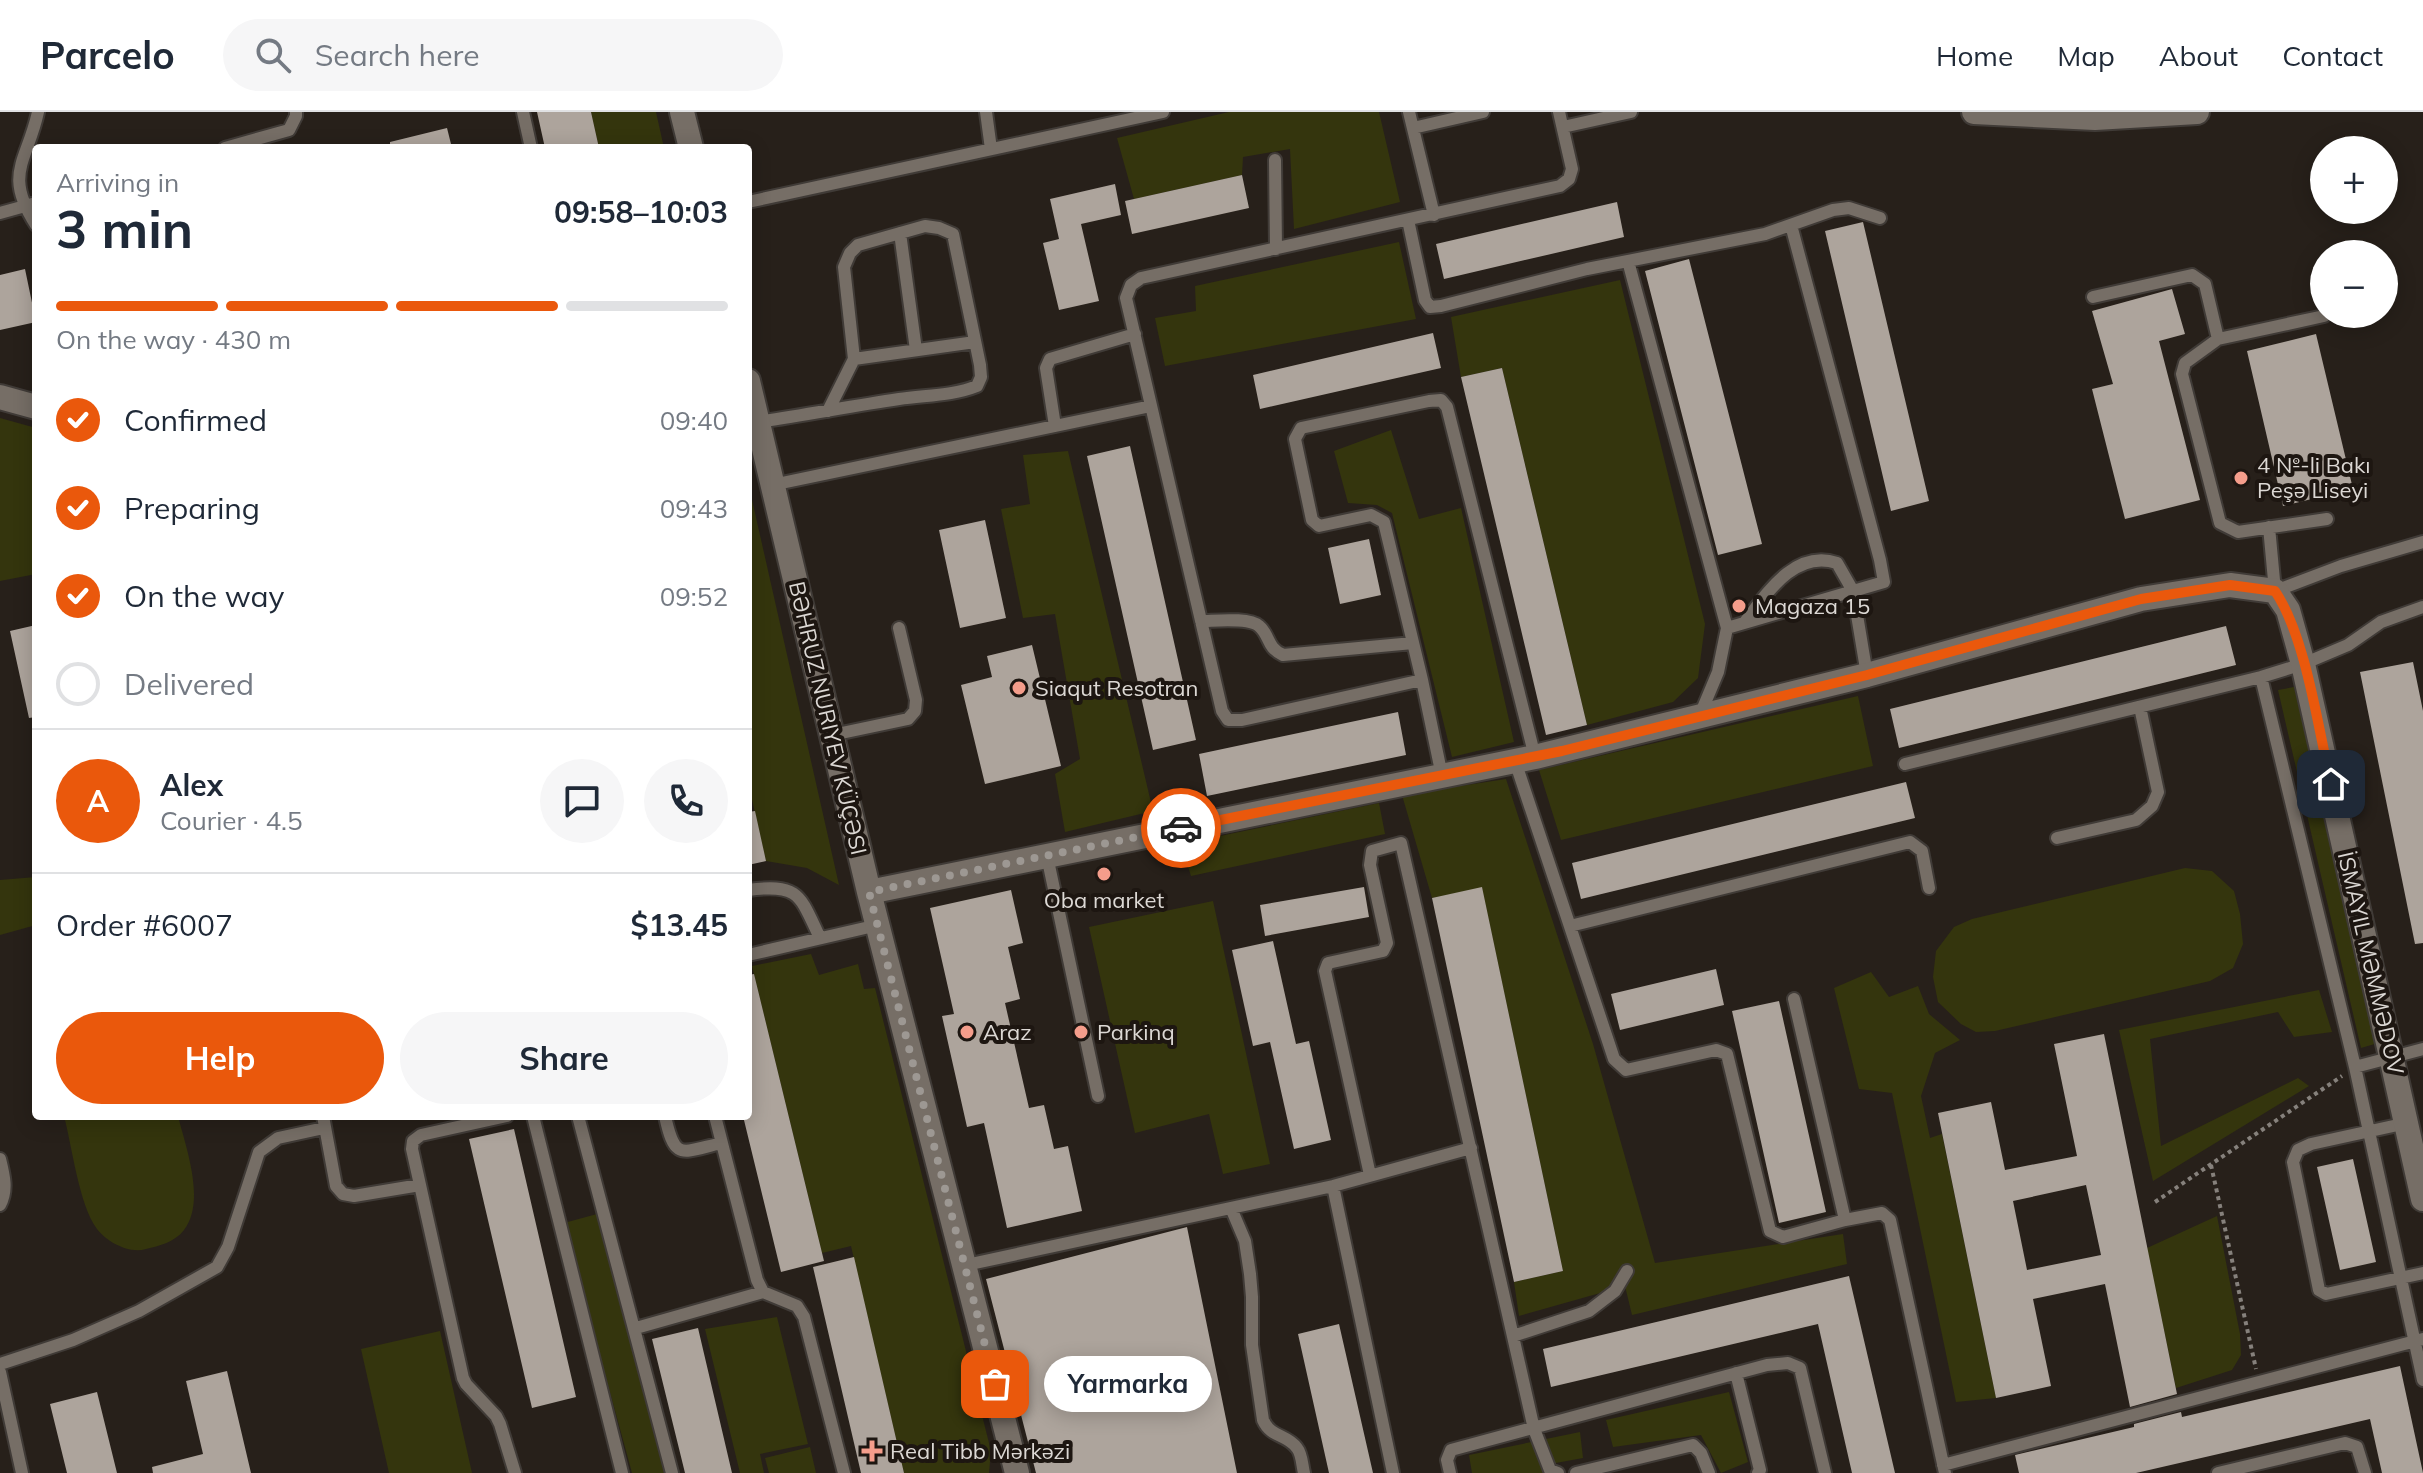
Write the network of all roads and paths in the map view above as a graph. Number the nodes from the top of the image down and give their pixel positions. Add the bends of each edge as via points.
1 (38, 112) edge
2 (296, 112) edge
3 (523, 112) edge
4 (682, 112) edge
5 (986, 112) edge
6 (1163, 112) edge
7 (1409, 112) edge
8 (1483, 112) edge
9 (1559, 112) edge
10 (1631, 112) edge
11 (1974, 112) edge
12 (2197, 112) edge
13 (2095, 115) edge
14 (1563, 127) junction
15 (1413, 128) junction
16 (239, 144) edge
17 (530, 144) edge
18 (690, 144) edge
19 (991, 149) junction
20 (1275, 160) dead end
21 (752, 201) edge
22 (30, 205) edge
23 (0, 213) edge
24 (1434, 215) junction
25 (1880, 218) dead end
26 (1408, 220) junction
27 (1791, 225) junction
28 (900, 233) junction
29 (1276, 249) junction
30 (1628, 261) junction
31 (2093, 297) dead end
32 (2310, 319) edge
33 (1135, 334) junction
34 (2218, 339) junction
35 (975, 342) junction
36 (916, 350) junction
37 (854, 359) junction
38 (0, 397) edge
39 (32, 406) edge
40 (1151, 406) junction
41 (828, 411) junction
42 (753, 423) edge
43 (1055, 426) junction
44 (772, 485) junction
45 (2327, 519) dead end
46 (2269, 527) junction
47 (2423, 542) edge
48 (1853, 591) junction
49 (2275, 591) junction
50 (2423, 607) edge
51 (1201, 621) junction
52 (1745, 622) junction
53 (899, 628) dead end
54 (1727, 628) junction
55 (1413, 643) junction
56 (2303, 664) junction
57 (1867, 675) junction
58 (2261, 677) junction
59 (1422, 680) junction
60 (2140, 707) junction
61 (1698, 718) junction
62 (832, 735) junction
63 (1525, 759) junction
64 (1905, 764) dead end
65 (1442, 776) junction
66 (2057, 838) dead end
67 (1047, 856) junction
68 (1929, 888) dead end
69 (752, 889) edge
70 (869, 892) junction
71 (878, 925) junction
72 (1570, 926) junction
73 (820, 938) junction
74 (752, 954) edge
75 (1794, 999) dead end
76 (2423, 1049) edge
77 (2392, 1056) junction
78 (2355, 1067) junction
79 (1098, 1096) dead end
80 (489, 1120) edge
81 (534, 1120) edge
82 (579, 1120) edge
83 (666, 1120) edge
84 (716, 1120) edge
85 (324, 1122) edge
86 (2407, 1123) junction
87 (2369, 1131) junction
88 (722, 1143) junction
89 (1471, 1148) junction
90 (0, 1159) edge
91 (2211, 1165) junction
92 (1370, 1175) junction
93 (420, 1185) junction
94 (1333, 1186) junction
95 (2423, 1199) edge
96 (2155, 1202) dead end
97 (0, 1205) edge
98 (1231, 1208) junction
99 (1845, 1220) junction
100 (966, 1265) junction
101 (1627, 1271) dead end
102 (2423, 1273) edge
103 (2401, 1278) junction
104 (763, 1292) junction
105 (636, 1328) junction
106 (1513, 1336) junction
107 (2418, 1340) edge
108 (0, 1364) edge
109 (0, 1372) edge
110 (1736, 1373) junction
111 (2423, 1380) edge
112 (2259, 1383) junction
113 (1534, 1429) junction
114 (1944, 1469) edge
115 (2226, 1472) edge
116 (22, 1473) edge
117 (515, 1473) edge
118 (620, 1473) edge
119 (672, 1473) edge
120 (844, 1473) edge
121 (1017, 1473) edge
122 (1304, 1473) edge
123 (1393, 1473) edge
124 (1450, 1473) edge
125 (1558, 1473) edge
126 (1576, 1473) edge
127 (1709, 1473) edge
128 (1758, 1473) edge
129 (1825, 1473) edge
130 (2365, 1473) edge

1 - 22 lane via 18,174
2 - 16 lane via 289,130
3 - 17 lane
4 - 18 street
5 - 19 lane
6 - 19 lane
7 - 15 lane
8 - 15 lane
9 - 14 lane
10 - 14 lane
11 - 13 street
12 - 13 street
14 - 24 lane via 1572,169 1560,186
15 - 24 lane
19 - 21 lane
20 - 29 lane
22 - 23 lane
24 - 26 lane
25 - 27 lane via 1849,208
26 - 29 lane
26 - 30 lane via 1430,307
27 - 30 lane
27 - 48 lane via 1884,582
28 - 35 lane via 925,226 953,234
28 - 36 lane
28 - 37 lane via 858,245 845,261
29 - 33 lane via 1141,278 1126,298
30 - 54 lane
31 - 34 lane via 2192,275 2205,284
32 - 34 lane
33 - 40 lane
33 - 43 lane via 1050,359 1046,368
34 - 46 lane via 2185,363 2182,374 2220,523 2238,532
35 - 36 lane
35 - 41 lane via 981,377 977,386
36 - 37 lane
37 - 41 lane
38 - 39 street
40 - 43 lane
40 - 51 lane
41 - 42 lane
42 - 44 street, BƏHRUZ NURIYEV KÜÇƏSI
43 - 44 lane
44 - 62 street, BƏHRUZ NURIYEV KÜÇƏSI
45 - 46 lane
46 - 49 lane
47 - 49 lane
48 - 52 lane
48 - 52 lane via 1837,563 1800,563 1770,589
48 - 57 lane
49 - 56 street via 2288,610
49 - 57 street via 2230,585 2141,599
50 - 56 lane via 2381,622 2348,645
51 - 55 lane via 1249,621 1283,655
51 - 59 lane via 1228,720
52 - 54 lane
53 - 62 lane via 915,711 908,719
54 - 61 lane via 1718,672
55 - 59 lane
55 - 63 lane via 1384,522 1371,515 1319,526 1312,520 1295,439 1301,428 1441,400 1447,407
56 - 58 lane
56 - 77 street
57 - 61 street
58 - 60 lane
58 - 78 lane
59 - 65 lane
60 - 64 lane
60 - 66 lane via 2158,792 2152,806 2136,820
61 - 63 street
62 - 70 street, BƏHRUZ NURIYEV KÜÇƏSI
63 - 65 street
63 - 72 lane
65 - 67 street
67 - 70 street
67 - 79 lane
68 - 72 lane via 1922,851 1910,842
69 - 73 lane via 794,893
70 - 71 street, BƏHRUZ NURIYEV KÜÇƏSI
71 - 73 lane
71 - 100 street, BƏHRUZ NURIYEV KÜÇƏSI
72 - 99 lane via 1614,1059 1626,1070 1716,1050 1727,1054 1770,1231 1783,1237
73 - 74 lane
75 - 99 lane
76 - 77 lane
77 - 78 lane
77 - 86 street
78 - 87 lane
78 - 91 path
80 - 93 lane via 413,1141
81 - 118 lane
82 - 105 lane
83 - 88 lane via 676,1148
84 - 88 lane
85 - 93 lane via 336,1186 343,1194
85 - 108 lane via 278,1138 259,1152 217,1267 139,1311
86 - 87 lane
86 - 95 street
87 - 103 lane
87 - 103 lane via 2311,1144 2298,1150 2293,1162 2319,1290 2326,1294
88 - 104 lane
89 - 92 lane
89 - 92 lane via 1401,843 1372,851 1370,865 1387,943 1383,951 1328,963 1325,971
89 - 106 lane
90 - 97 lane via 5,1180
91 - 96 path
91 - 112 path
92 - 94 lane
93 - 117 lane via 463,1378 500,1424
94 - 98 lane
94 - 123 lane
98 - 100 lane
98 - 122 lane via 1245,1241 1263,1420 1267,1429 1296,1445
99 - 114 lane via 1882,1213 1890,1220
100 - 121 street, BƏHRUZ NURIYEV KÜÇƏSI
101 - 106 lane via 1615,1291 1589,1311
102 - 103 lane
103 - 107 lane
104 - 105 lane
104 - 120 lane via 797,1306 804,1317
105 - 119 lane
106 - 113 lane
107 - 111 lane
107 - 112 lane
109 - 116 lane
110 - 113 lane
110 - 128 lane
110 - 129 lane via 1788,1363 1800,1368
112 - 114 lane
113 - 124 lane via 1451,1450
113 - 125 lane via 1550,1470
115 - 130 lane via 2345,1443 2357,1447
126 - 127 lane via 1693,1445

